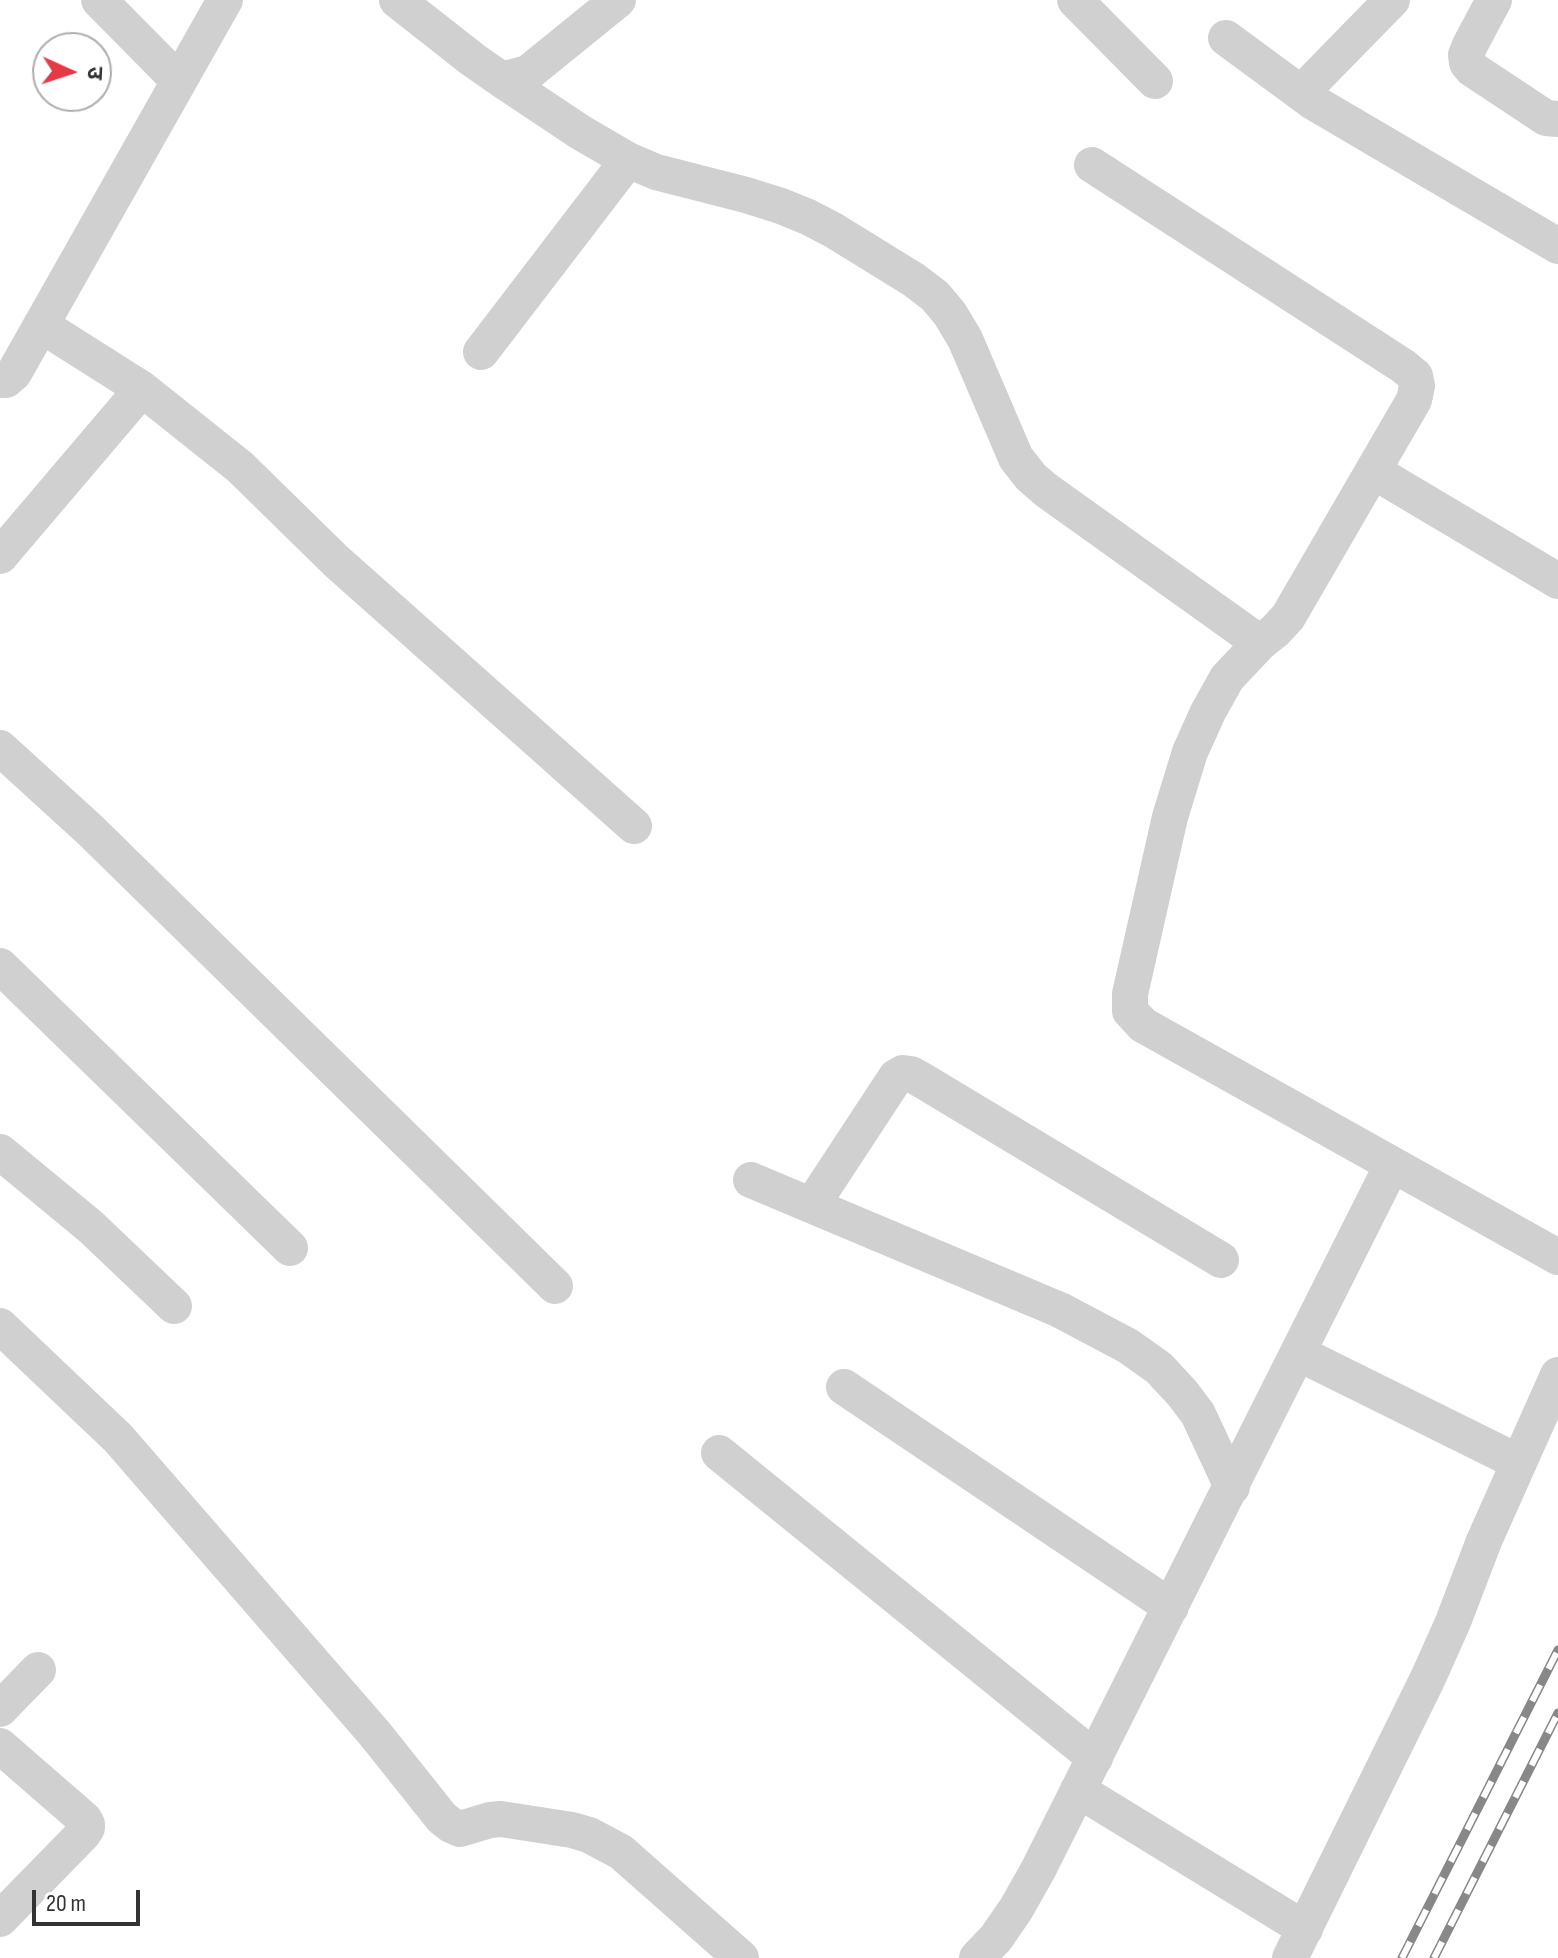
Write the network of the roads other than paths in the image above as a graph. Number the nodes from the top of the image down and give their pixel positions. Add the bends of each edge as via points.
1 (99, 0) edge
2 (225, 0) edge
3 (397, 0) edge
4 (618, 0) edge
5 (1075, 0) edge
6 (1392, 0) edge
7 (1494, 0) edge
8 (1226, 38) dead end
9 (502, 80) junction
10 (179, 81) junction
11 (1155, 81) dead end
12 (1301, 93) junction
13 (1558, 119) edge
14 (628, 160) junction
15 (1092, 165) dead end
16 (1558, 246) edge
17 (41, 325) junction
18 (481, 352) dead end
19 (0, 380) edge
20 (142, 389) junction
21 (1373, 471) junction
22 (0, 556) edge
23 (1558, 581) edge
24 (1260, 643) junction
25 (0, 748) edge
26 (634, 826) dead end
27 (0, 966) edge
28 (0, 1152) edge
29 (1392, 1165) junction
30 (751, 1180) dead end
31 (812, 1205) junction
32 (290, 1248) dead end
33 (1558, 1257) edge
34 (1221, 1260) dead end
35 (555, 1286) dead end
36 (174, 1306) dead end
37 (0, 1326) edge
38 (1298, 1353) junction
39 (1558, 1375) edge
40 (844, 1387) dead end
41 (719, 1453) dead end
42 (1518, 1462) junction
43 (1232, 1487) junction
44 (1171, 1607) junction
45 (38, 1670) dead end
46 (0, 1709) edge
47 (0, 1746) edge
48 (1095, 1758) junction
49 (1078, 1790) junction
50 (0, 1919) edge
51 (1298, 1943) edge
52 (741, 1958) edge
53 (977, 1958) edge

1 - 10 street
2 - 10 street
3 - 9 street
4 - 9 street via 528,73
5 - 11 street
6 - 12 street
7 - 13 street via 1470,45 1467,63 1546,118
8 - 12 street
9 - 14 street
10 - 17 street
12 - 16 street
14 - 18 street
14 - 24 street via 808,217 935,296 965,339 1016,458 1031,477
15 - 21 street via 1415,376 1414,400
17 - 19 street via 14,373
17 - 20 street
20 - 22 street
20 - 26 street via 240,467 336,561
21 - 23 street
21 - 24 street via 1288,617
24 - 29 street via 1227,678 1190,752 1170,817 1130,1011 1143,1025
25 - 35 street
27 - 32 street
28 - 36 street via 91,1227
29 - 33 street
29 - 38 street
30 - 31 street
31 - 34 street via 896,1077 911,1074
31 - 43 street via 1060,1310 1128,1346 1159,1368 1198,1414
37 - 52 street via 118,1438 442,1818 460,1829 501,1819 589,1835 621,1852
38 - 42 street
38 - 43 street
39 - 42 street
40 - 44 street
41 - 48 street
42 - 51 street via 1428,1678
43 - 44 street
44 - 48 street
45 - 46 street
47 - 50 street via 87,1824
48 - 49 street
49 - 51 street
49 - 53 street via 1016,1909

